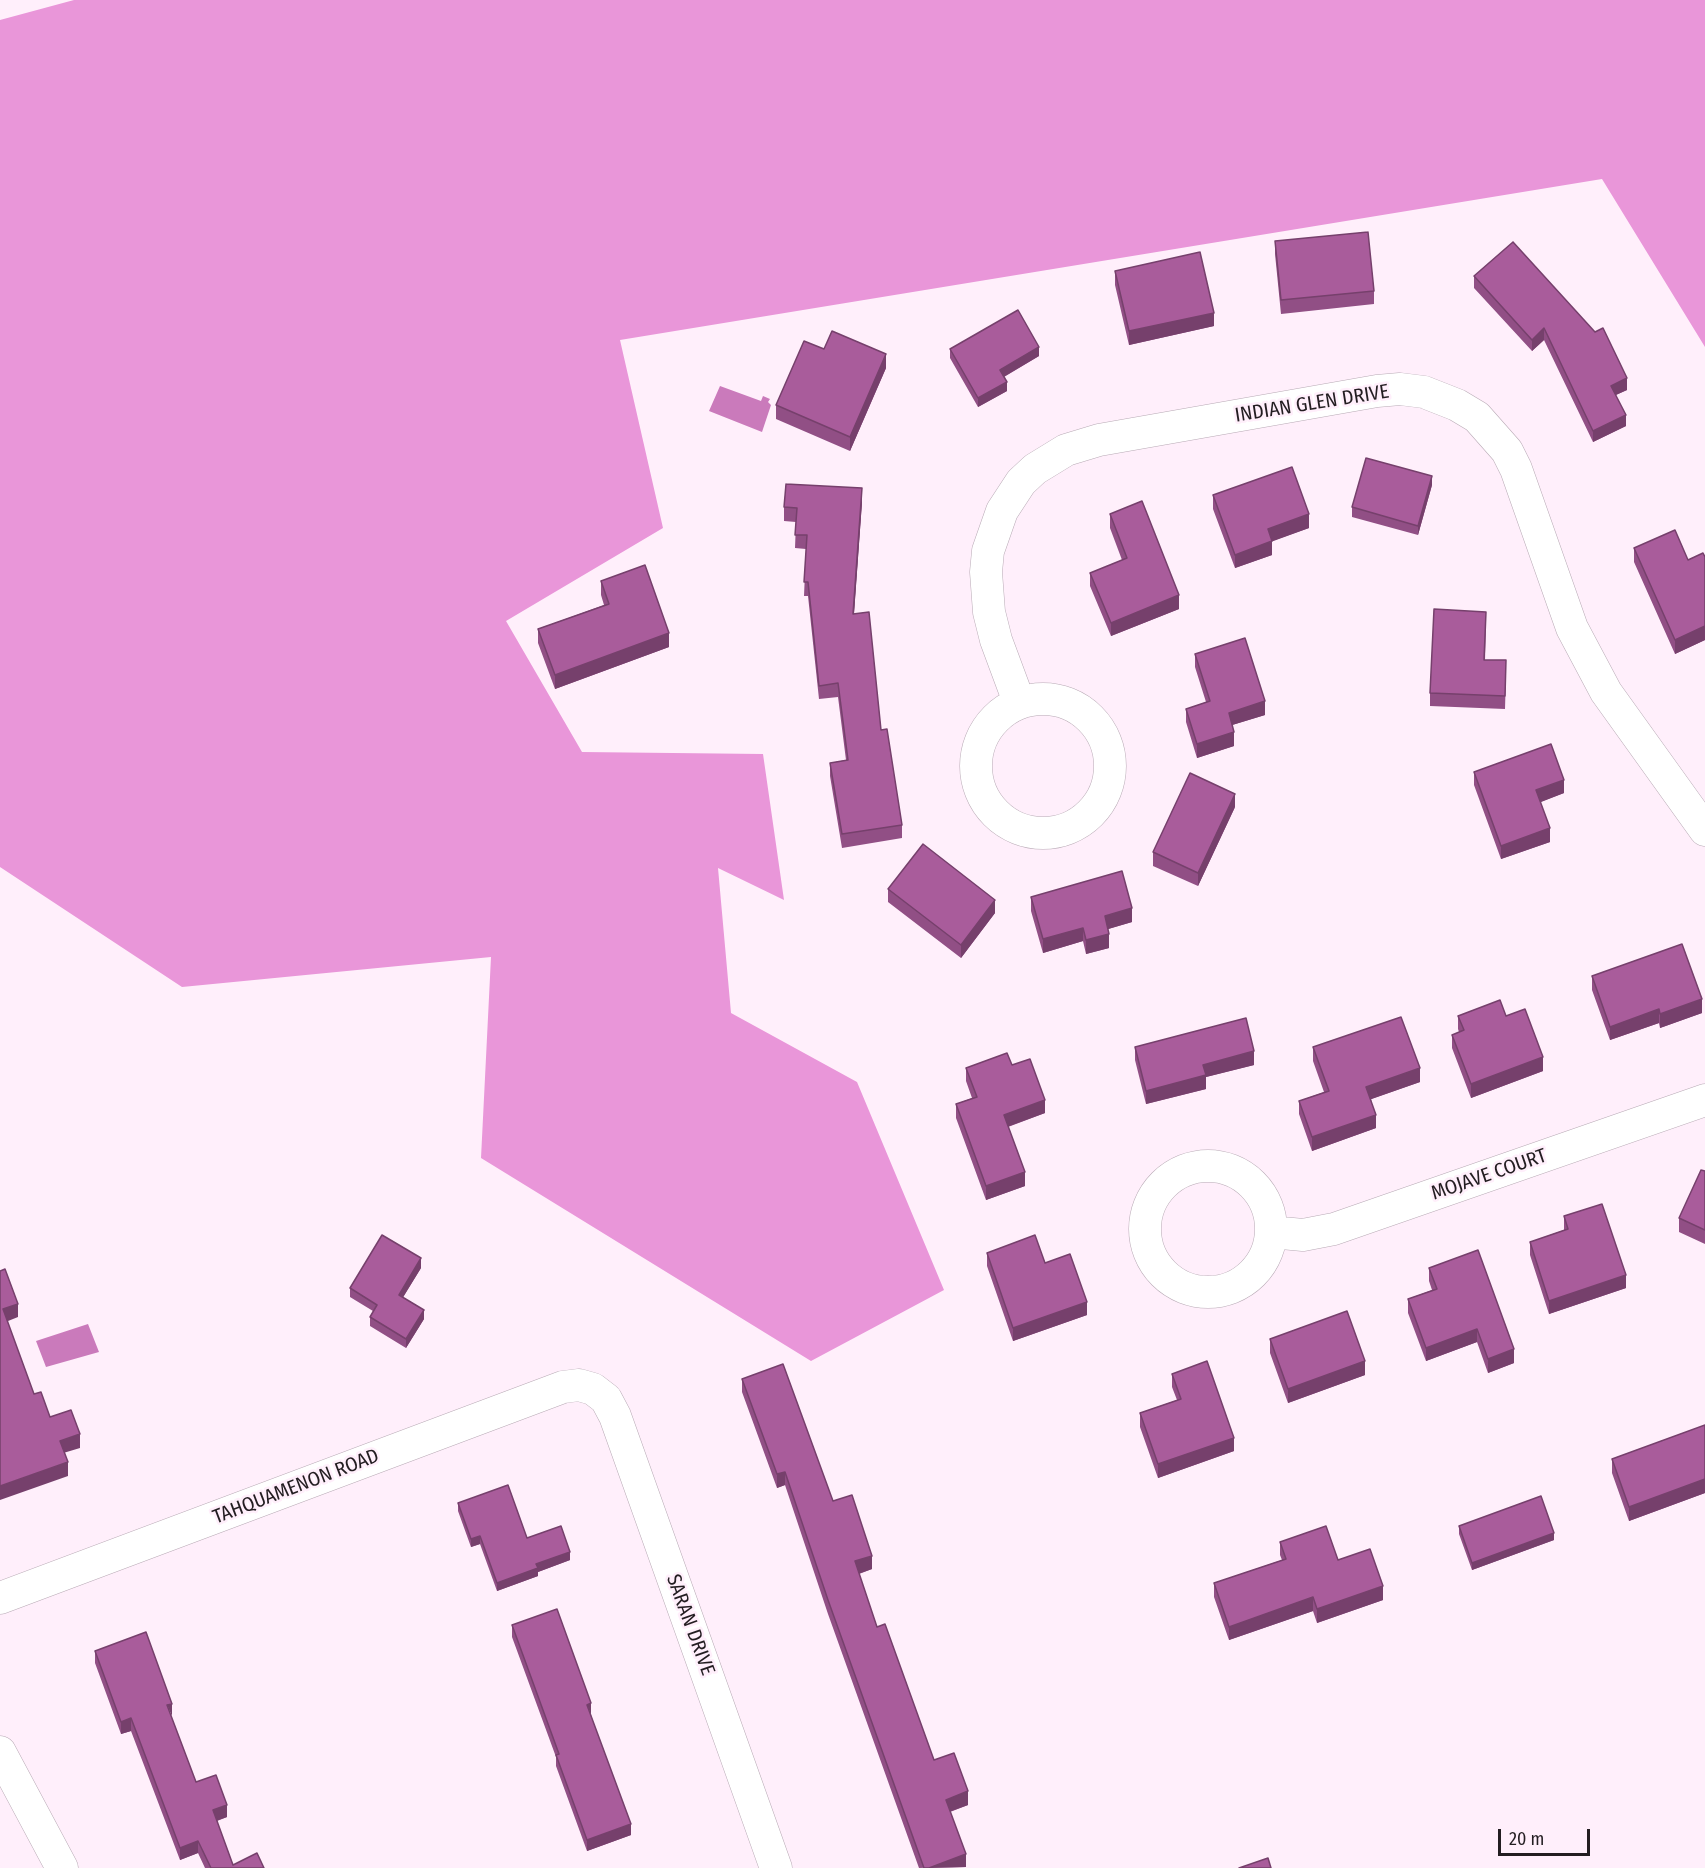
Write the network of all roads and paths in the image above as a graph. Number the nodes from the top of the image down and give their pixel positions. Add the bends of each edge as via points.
1 (1019, 702) junction
2 (1705, 830) edge
3 (1705, 1100) edge
4 (1271, 1232) junction
5 (593, 1389) joint
6 (0, 1598) edge
7 (0, 1752) edge
8 (62, 1868) edge
9 (777, 1868) edge

1 - 1 street via 991,723 981,738 975,772 979,789 993,812 1014,827 1031,833 1066,830 1095,810 1104,795 1111,760 1107,742 1086,714 1071,705 1054,699
1 - 2 street, INDIAN GLEN DRIVE via 996,640 986,572 988,551 1002,511 1035,469 1066,450 1100,440 1377,391 1424,392 1477,417 1507,451 1572,628 1606,693
3 - 4 street, MOJAVE COURT via 1334,1229 1303,1235
4 - 4 street via 1268,1206 1249,1181 1221,1167 1205,1166 1174,1176 1162,1186 1150,1206 1144,1229 1152,1260 1161,1273 1181,1287 1204,1293 1220,1292 1248,1279 1267,1253
5 - 6 street, TAHQUAMENON ROAD via 579,1385 557,1389
5 - 9 street, SARAN DRIVE via 606,1399 615,1416
7 - 8 street

